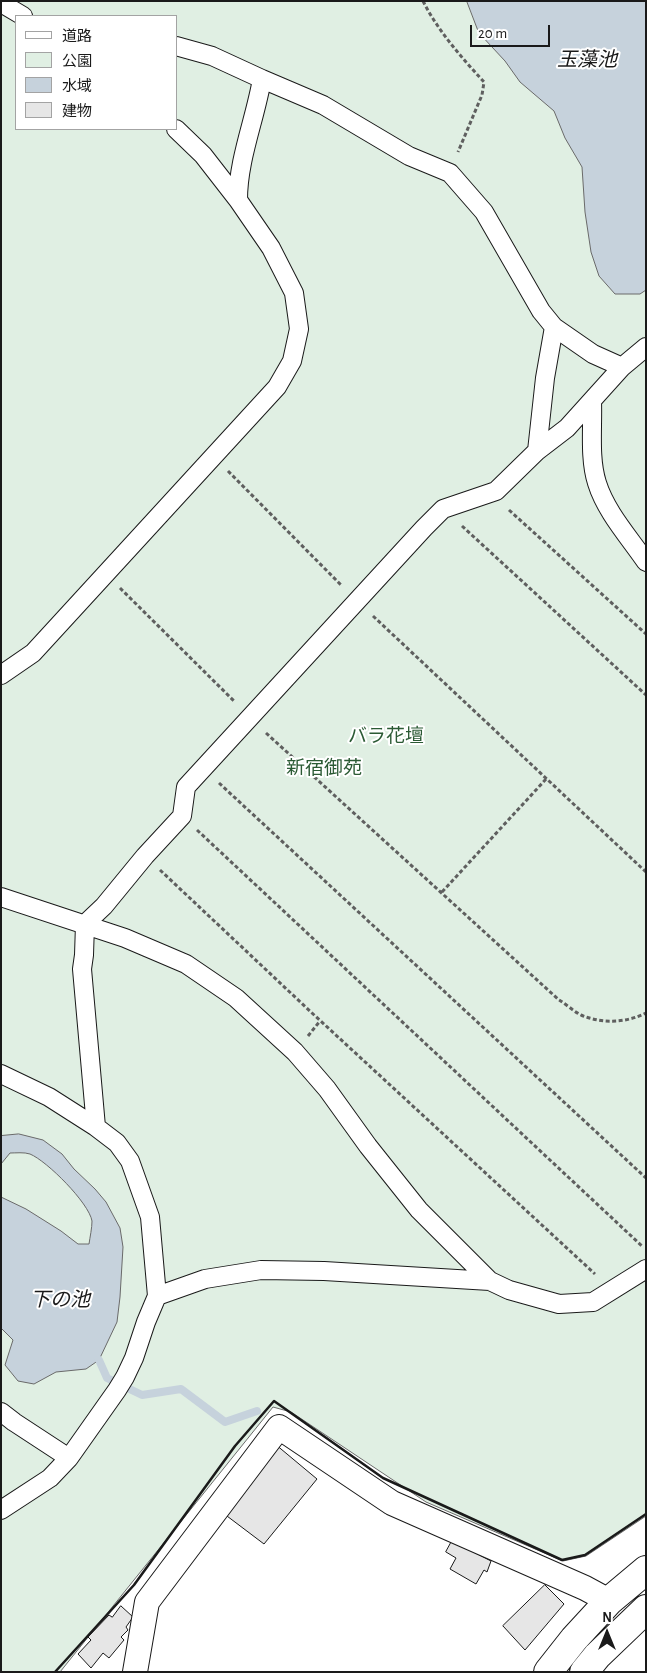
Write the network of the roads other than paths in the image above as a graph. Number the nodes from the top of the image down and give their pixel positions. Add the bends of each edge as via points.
1 (178, 47) edge
2 (262, 79) junction
3 (177, 130) edge
4 (238, 200) junction
5 (554, 327) junction
6 (646, 346) edge
7 (622, 367) junction
8 (592, 401) junction
9 (537, 451) junction
10 (646, 562) edge
11 (1, 675) edge
12 (1, 897) edge
13 (85, 924) junction
14 (1, 1074) edge
15 (96, 1127) junction
16 (646, 1268) edge
17 (490, 1281) junction
18 (157, 1296) junction
19 (1, 1412) edge
20 (69, 1458) junction
21 (1, 1510) edge
22 (646, 1570) edge
23 (609, 1601) junction
24 (646, 1609) edge
25 (135, 1672) edge
26 (548, 1672) edge
27 (584, 1672) edge

1 - 2 street via 212,56
2 - 4 street via 238,180
2 - 5 street via 323,106 408,156 450,173 484,212 541,311
3 - 4 street
4 - 11 street via 271,248 294,293 299,329 292,361 277,388 33,653
5 - 7 street via 593,354
5 - 9 street
6 - 7 street
7 - 8 street
8 - 9 street via 567,428
8 - 10 street via 596,482 610,510
9 - 13 street via 496,491 443,509 424,528 186,787 182,816
12 - 13 street
13 - 15 street via 82,969
13 - 17 street via 186,964 236,998 295,1052 419,1210
14 - 15 street via 49,1097
15 - 18 street via 117,1144 130,1161 150,1217
16 - 17 street via 593,1302 559,1304 509,1290
17 - 18 street via 260,1270 205,1278
18 - 20 street via 121,1384
19 - 20 street
20 - 21 street via 50,1478
22 - 23 main road
23 - 25 street via 392,1503 278,1427 147,1602
23 - 26 main road
24 - 27 main road

